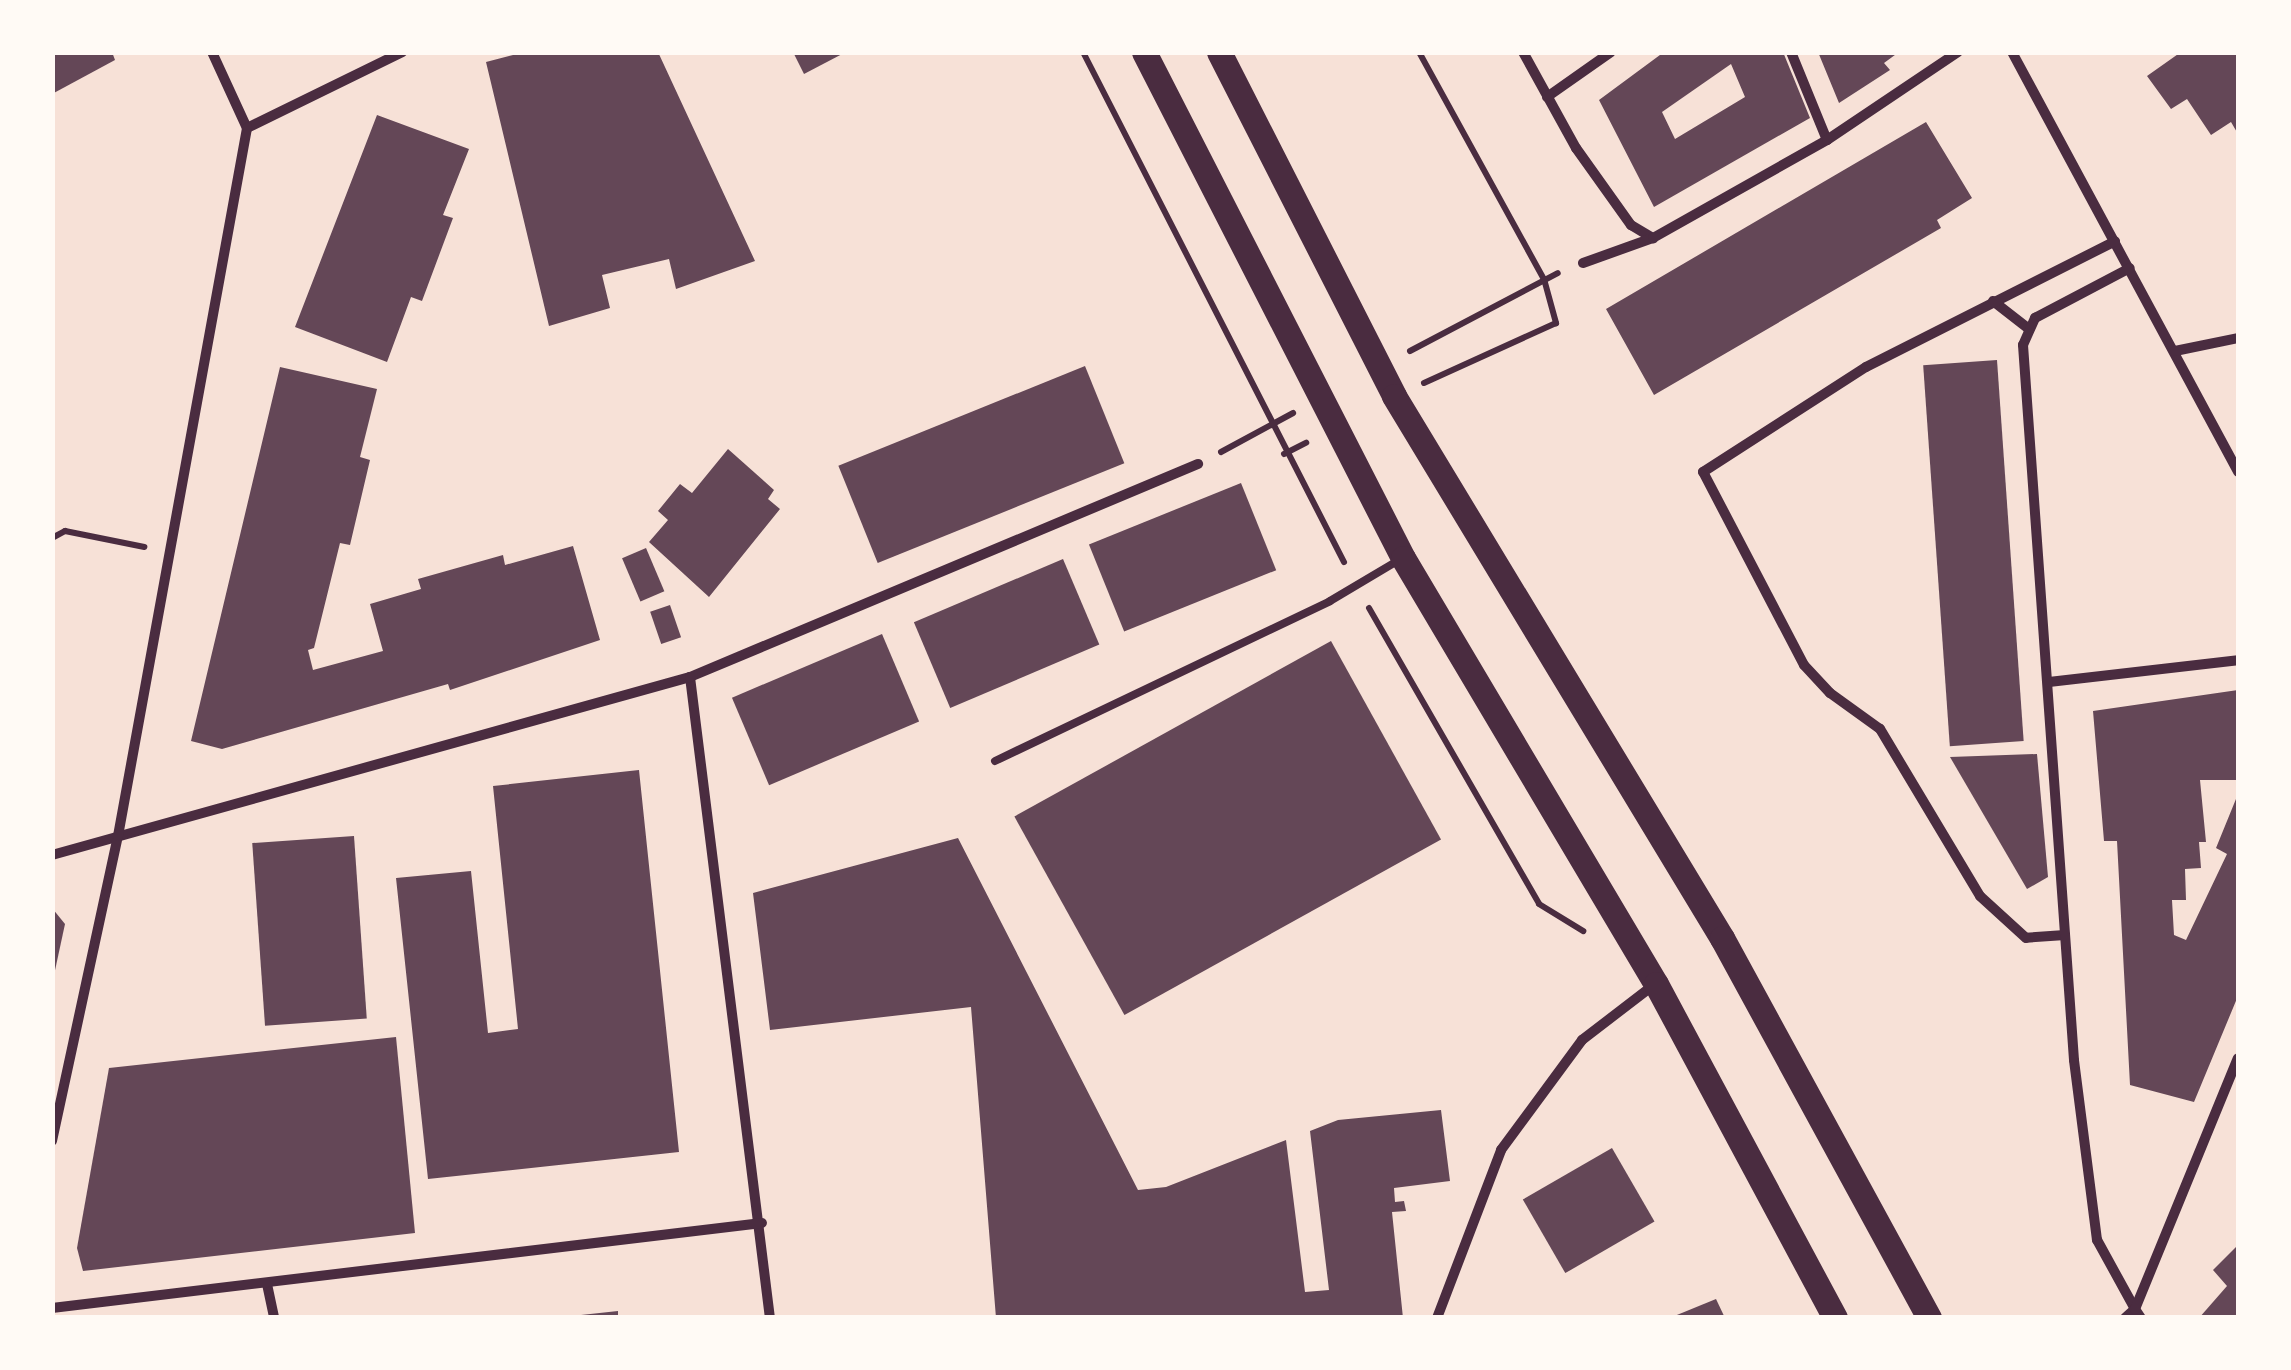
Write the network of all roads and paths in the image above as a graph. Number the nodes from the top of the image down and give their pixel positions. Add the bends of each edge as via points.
1 (212, 52) edge
2 (402, 52) edge
3 (1082, 52) edge
4 (1144, 52) edge
5 (1219, 52) edge
6 (1420, 52) edge
7 (1523, 52) edge
8 (1611, 52) edge
9 (1791, 52) edge
10 (1958, 52) edge
11 (2012, 52) edge
12 (1548, 97) junction
13 (246, 128) junction
14 (1827, 140) junction
15 (1653, 238) junction
16 (2115, 241) junction
17 (1583, 263) dead end
18 (2130, 268) junction
19 (1993, 301) junction
20 (2030, 330) junction
21 (2238, 338) edge
22 (2175, 350) junction
23 (1394, 396) junction
24 (1198, 464) dead end
25 (2238, 472) edge
26 (52, 538) edge
27 (170, 552) junction
28 (1403, 558) junction
29 (1356, 583) junction
30 (2238, 660) edge
31 (690, 677) junction
32 (2049, 682) junction
33 (996, 761) dead end
34 (118, 836) junction
35 (52, 854) edge
36 (2065, 935) junction
37 (1593, 948) dead end
38 (1656, 984) junction
39 (2238, 1058) edge
40 (52, 1141) edge
41 (762, 1223) junction
42 (267, 1284) junction
43 (52, 1308) edge
44 (2138, 1313) edge
45 (274, 1318) edge
46 (770, 1318) edge
47 (1437, 1318) edge
48 (1835, 1318) edge
49 (1930, 1318) edge
50 (2125, 1318) edge

1 - 13 street
2 - 13 street
3 - 29 path via 1245,379
4 - 28 main road
5 - 23 main road
6 - 23 path via 1544,279 1556,323
7 - 12 street
8 - 12 street
9 - 14 street
10 - 14 street
11 - 16 street
12 - 15 street via 1631,225
13 - 27 street
14 - 15 street
15 - 17 street
16 - 18 street
16 - 19 street
18 - 20 street via 2035,318
18 - 22 street
19 - 20 street
19 - 36 street via 1866,367 1703,472 1804,664 1830,694 1880,729 1980,896 2026,938
20 - 32 street via 2022,346
21 - 22 street
22 - 25 street
23 - 49 main road via 1722,938
24 - 31 street
26 - 27 path via 65,531
27 - 34 street
28 - 29 lane
28 - 38 main road
29 - 33 lane
29 - 37 path via 1539,904 1585,933
30 - 32 street
31 - 34 street
31 - 41 street
32 - 36 street
34 - 35 street
34 - 40 street
36 - 44 street via 2097,1240
38 - 47 street via 1582,1040 1502,1150
38 - 48 main road
39 - 44 street
41 - 42 street
41 - 46 street
42 - 43 street
42 - 45 street
44 - 50 street

